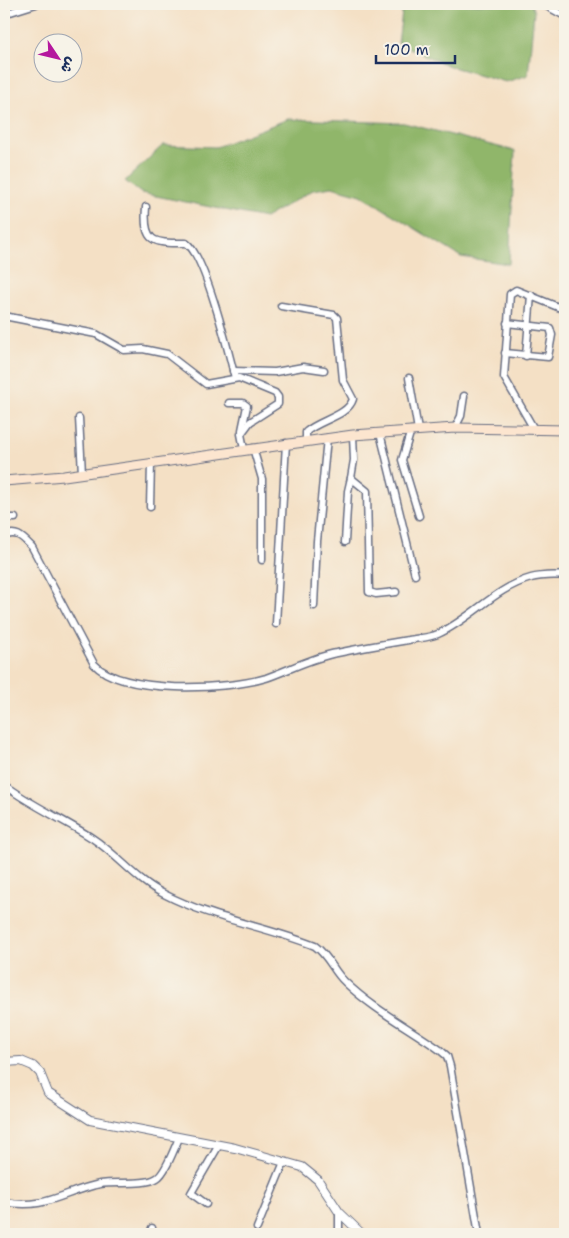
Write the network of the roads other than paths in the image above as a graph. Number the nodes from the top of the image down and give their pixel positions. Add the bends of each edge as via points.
1 (10, 4) edge
2 (36, 4) edge
3 (544, 4) edge
4 (6, 15) edge
5 (565, 16) edge
6 (146, 207) dead end
7 (531, 295) junction
8 (281, 306) dead end
9 (563, 308) dead end
10 (4, 316) edge
11 (507, 323) junction
12 (529, 325) junction
13 (505, 353) junction
14 (526, 356) junction
15 (324, 370) dead end
16 (233, 371) junction
17 (235, 378) junction
18 (409, 378) dead end
19 (464, 396) dead end
20 (229, 403) dead end
21 (79, 418) dead end
22 (454, 428) junction
23 (415, 430) junction
24 (535, 430) junction
25 (565, 430) edge
26 (380, 433) junction
27 (240, 434) junction
28 (353, 435) junction
29 (327, 438) junction
30 (306, 441) junction
31 (286, 443) junction
32 (248, 448) junction
33 (151, 463) junction
34 (82, 473) junction
35 (351, 478) junction
36 (4, 481) edge
37 (150, 507) dead end
38 (419, 516) dead end
39 (4, 518) edge
40 (15, 518) dead end
41 (4, 536) edge
42 (345, 542) dead end
43 (262, 560) dead end
44 (415, 575) dead end
45 (565, 575) edge
46 (396, 592) dead end
47 (314, 606) dead end
48 (276, 624) dead end
49 (4, 786) edge
50 (4, 1062) edge
51 (179, 1138) junction
52 (218, 1145) junction
53 (284, 1162) junction
54 (4, 1202) edge
55 (206, 1204) dead end
56 (339, 1212) junction
57 (257, 1228) dead end
58 (339, 1234) edge
59 (362, 1234) edge
60 (479, 1234) edge

1 - 4 street
2 - 4 street via 15,9
3 - 5 street
6 - 16 street via 149,238 162,244 186,243 192,249 224,333
7 - 9 street
7 - 11 street via 512,290
7 - 12 street
8 - 30 street via 337,318 343,380 354,399 348,409 306,432
10 - 17 street via 96,334 124,350 167,354 206,384
11 - 12 street
11 - 13 street
12 - 14 street
12 - 14 street via 550,328 552,335 548,357
13 - 14 street
13 - 24 street via 504,377
15 - 16 street via 303,366 275,372
16 - 17 street
17 - 27 street via 268,389 279,401 274,408 250,422
18 - 23 street
19 - 22 street via 460,418
20 - 27 street via 247,406
21 - 34 street
22 - 23 main road
22 - 24 main road
23 - 26 main road
23 - 38 street via 402,460
24 - 25 main road
26 - 28 main road
26 - 44 street
27 - 32 street
28 - 29 main road
28 - 35 street
29 - 30 main road
29 - 47 street
30 - 31 main road
31 - 32 main road
31 - 48 street
32 - 33 main road
32 - 43 street via 262,479
33 - 34 main road
33 - 37 street
34 - 36 main road
35 - 42 street
35 - 46 street via 367,491 369,592
39 - 40 street
41 - 45 street via 22,536 32,547 100,670 113,678 158,685 207,687 243,683 335,653 436,635 510,587 532,577
49 - 60 street via 91,837 135,876 164,894 228,920 315,946 344,982 388,1017 447,1056
50 - 51 street via 21,1061 33,1066 40,1073 48,1093 90,1120
51 - 52 street
51 - 54 street via 162,1174 154,1180 101,1183 41,1204 26,1206
52 - 53 street
52 - 55 street via 191,1193
53 - 56 street via 308,1171 318,1180
53 - 57 street
56 - 58 street
56 - 59 street

